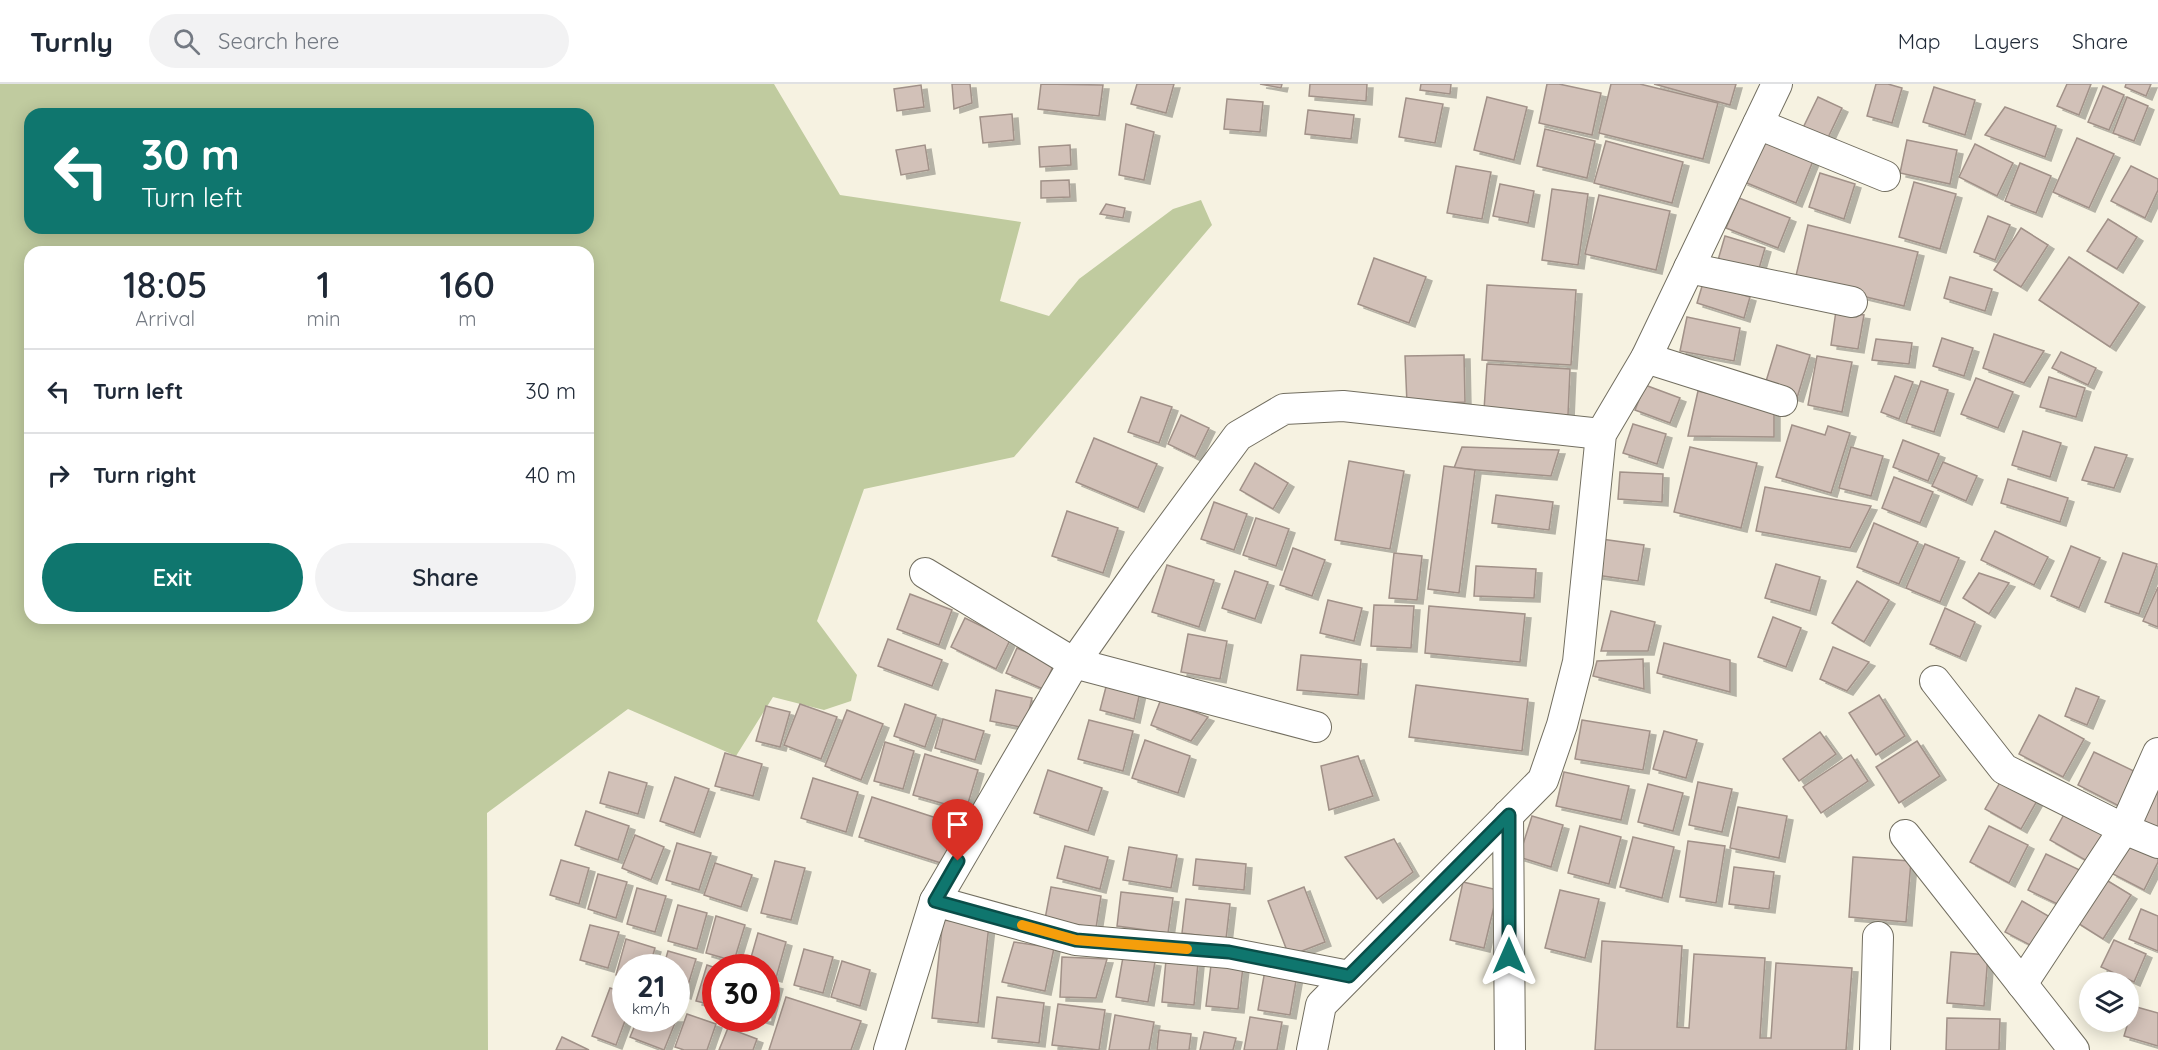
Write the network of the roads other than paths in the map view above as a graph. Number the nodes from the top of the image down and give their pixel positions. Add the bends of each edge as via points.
1 (1777, 84) edge
2 (1758, 124) junction
3 (1885, 176) dead end
4 (1689, 268) junction
5 (1852, 302) dead end
6 (1647, 358) junction
7 (1782, 401) dead end
8 (1601, 434) junction
9 (925, 573) dead end
10 (1074, 663) junction
11 (1935, 681) dead end
12 (1316, 727) dead end
13 (2158, 753) edge
14 (1509, 815) junction
15 (2124, 829) junction
16 (1905, 835) dead end
17 (2158, 843) edge
18 (935, 901) junction
19 (1878, 937) dead end
20 (1349, 976) junction
21 (2022, 984) junction
22 (889, 1050) edge
23 (1312, 1050) edge
24 (1510, 1050) edge
25 (1875, 1050) edge
26 (2074, 1050) edge

1 - 2 street
2 - 3 street
2 - 4 street
4 - 5 street
4 - 6 street
6 - 7 street
6 - 8 street
8 - 10 street via 1343,406 1284,409 1238,436
8 - 14 street via 1578,662 1543,780
9 - 10 street
10 - 12 street
10 - 18 street
11 - 15 street via 2004,769
13 - 15 street
14 - 20 street
14 - 24 street
15 - 17 street
15 - 21 street
16 - 21 street
18 - 20 street via 1076,940 1229,952
18 - 22 street
19 - 25 street
20 - 23 street via 1321,1005
21 - 26 street

